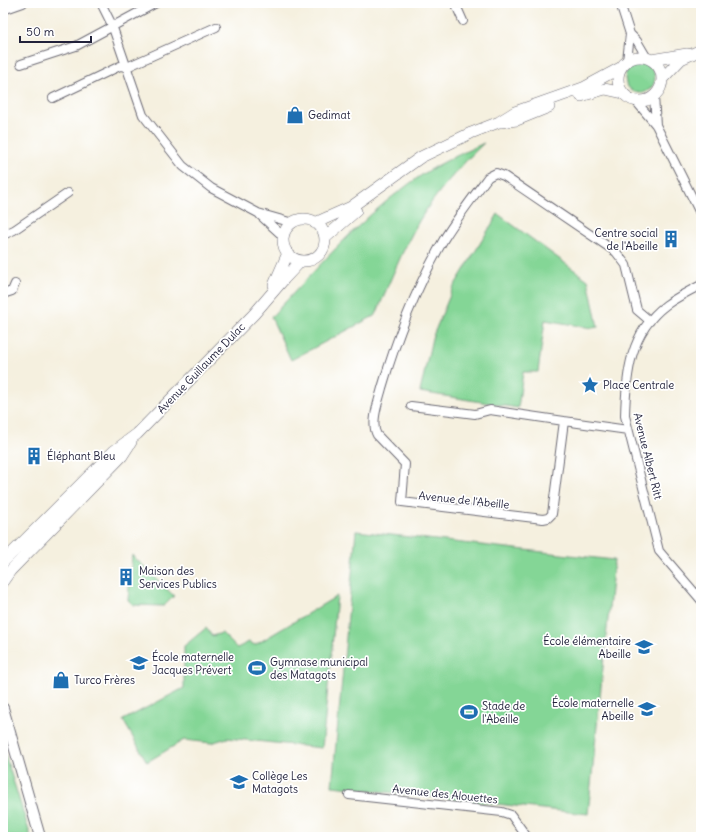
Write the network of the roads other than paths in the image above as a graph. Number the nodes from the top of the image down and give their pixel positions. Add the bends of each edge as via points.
1 (23, 3) edge
2 (100, 3) edge
3 (156, 3) edge
4 (455, 3) edge
5 (620, 3) edge
6 (3, 10) edge
7 (463, 21) dead end
8 (112, 25) junction
9 (216, 27) dead end
10 (630, 34) junction
11 (696, 51) edge
12 (649, 59) junction
13 (21, 64) dead end
14 (624, 65) junction
15 (127, 67) junction
16 (662, 79) junction
17 (623, 93) junction
18 (654, 96) junction
19 (53, 98) dead end
20 (635, 100) junction
21 (499, 122) junction
22 (656, 125) junction
23 (443, 147) junction
24 (68, 193) dead end
25 (258, 213) junction
26 (701, 215) edge
27 (293, 223) junction
28 (315, 223) junction
29 (3, 235) edge
30 (284, 237) junction
31 (325, 238) junction
32 (288, 253) junction
33 (301, 261) junction
34 (15, 284) dead end
35 (701, 285) edge
36 (3, 294) edge
37 (266, 300) junction
38 (650, 321) junction
39 (411, 406) dead end
40 (564, 421) junction
41 (628, 430) junction
42 (80, 492) junction
43 (3, 562) edge
44 (3, 581) edge
45 (701, 600) edge
46 (3, 708) edge
47 (5, 720) edge
48 (349, 795) dead end
49 (40, 837) edge
50 (527, 837) edge

1 - 6 street
2 - 8 street
3 - 8 street
4 - 7 street
5 - 10 street
8 - 13 street via 76,46
8 - 15 street
9 - 15 street
10 - 12 street
10 - 14 street
11 - 12 main road
11 - 16 main road via 678,62
12 - 14 main road via 636,57
12 - 16 main road via 659,68
14 - 17 main road via 618,81
14 - 21 main road, Avenue Guillaume Dulac via 583,88 515,112
15 - 19 street via 120,66
15 - 25 street via 144,115 183,166 211,188
16 - 18 main road
17 - 20 main road
17 - 21 main road, Avenue Guillaume Dulac via 597,90 517,120
18 - 20 main road via 641,101
18 - 22 street
20 - 22 street
21 - 23 main road, Avenue Guillaume Dulac
22 - 26 street
23 - 28 main road, Avenue Guillaume Dulac via 420,157 351,207
23 - 31 main road, Avenue Guillaume Dulac via 348,216
24 - 29 street
25 - 27 street
25 - 30 street
27 - 28 main road, Avenue Guillaume Dulac via 304,220
27 - 30 main road via 288,227
28 - 31 main road
30 - 32 main road
31 - 33 main road, Avenue Guillaume Dulac via 319,255 314,259
32 - 33 main road
32 - 37 main road, Avenue Guillaume Dulac
33 - 37 main road, Avenue Guillaume Dulac
34 - 36 street via 12,291
35 - 38 street, Avenue Albert Ritt via 667,305
37 - 42 main road, Avenue Guillaume Dulac via 135,436 114,451
38 - 40 street, Avenue de l'Abeille via 637,310 626,265 616,252 504,176 496,173 488,177 444,239 416,294 393,349 374,430 405,464 402,502 543,520 552,514
38 - 41 street, Avenue Albert Ritt via 633,349 625,394
39 - 40 street via 475,414 490,410
40 - 41 street
41 - 45 street, Avenue Albert Ritt via 659,551
42 - 43 main road, Avenue Guillaume Dulac
42 - 44 main road, Avenue Guillaume Dulac
46 - 47 street
47 - 49 street
48 - 50 street, Avenue des Alouettes via 502,812 511,815

